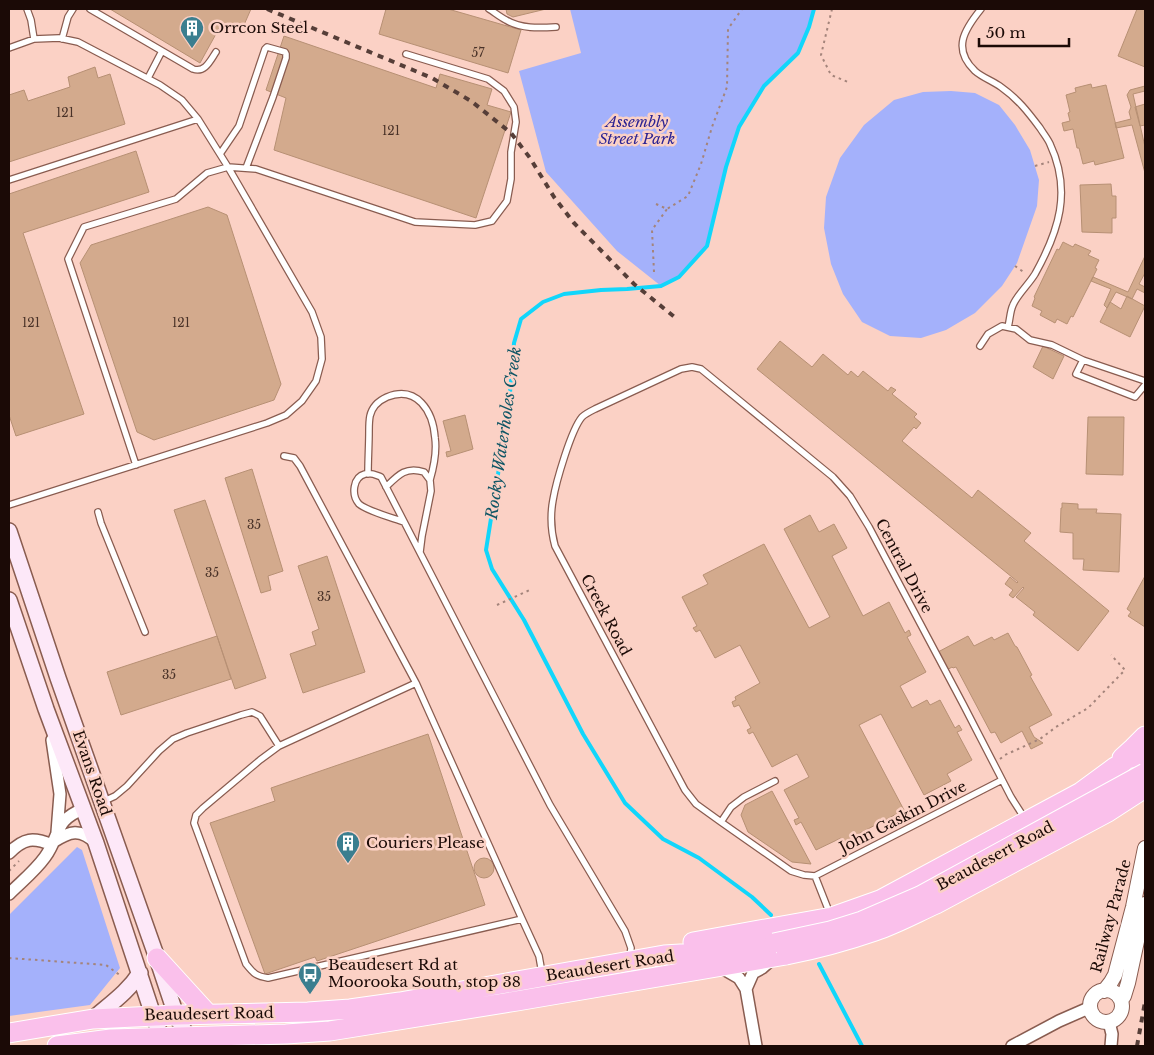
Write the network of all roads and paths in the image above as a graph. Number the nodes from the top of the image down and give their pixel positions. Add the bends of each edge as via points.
1 (27, 9) edge
2 (73, 9) edge
3 (90, 9) edge
4 (489, 9) edge
5 (742, 9) edge
6 (832, 9) edge
7 (981, 9) edge
8 (556, 28) dead end
9 (34, 39) junction
10 (62, 39) junction
11 (9, 48) edge
12 (162, 51) junction
13 (216, 52) dead end
14 (406, 54) dead end
15 (148, 78) junction
16 (848, 82) dead end
17 (198, 119) junction
18 (220, 154) junction
19 (1051, 161) dead end
20 (1035, 166) dead end
21 (228, 167) junction
22 (246, 168) junction
23 (9, 180) edge
24 (656, 204) dead end
25 (667, 209) junction
26 (1015, 266) dead end
27 (654, 272) dead end
28 (1028, 275) dead end
29 (1008, 327) junction
30 (980, 346) dead end
31 (1083, 360) junction
32 (702, 369) joint
33 (1145, 383) edge
34 (284, 456) dead end
35 (136, 465) junction
36 (368, 474) junction
37 (430, 480) junction
38 (386, 487) junction
39 (9, 505) edge
40 (98, 512) dead end
41 (404, 522) junction
42 (9, 531) edge
43 (420, 553) junction
44 (532, 588) dead end
45 (9, 600) edge
46 (497, 605) dead end
47 (145, 632) dead end
48 (1111, 655) dead end
49 (416, 683) junction
50 (46, 709) junction
51 (1145, 736) edge
52 (279, 746) junction
53 (1145, 754) edge
54 (1000, 759) dead end
55 (1145, 765) edge
56 (1115, 766) junction
57 (1145, 773) edge
58 (775, 780) dead end
59 (1002, 780) junction
60 (1145, 788) edge
61 (102, 802) junction
62 (83, 809) junction
63 (1026, 821) junction
64 (721, 822) junction
65 (54, 840) junction
66 (96, 843) junction
67 (1145, 848) edge
68 (9, 853) edge
69 (815, 876) junction
70 (9, 894) edge
71 (1145, 904) edge
72 (832, 917) junction
73 (522, 919) junction
74 (778, 952) junction
75 (664, 956) junction
76 (9, 958) edge
77 (157, 958) junction
78 (630, 962) junction
79 (720, 967) junction
80 (140, 973) junction
81 (543, 977) junction
82 (125, 979) dead end
83 (746, 989) junction
84 (1104, 991) junction
85 (1121, 1000) junction
86 (1091, 1007) junction
87 (208, 1014) junction
88 (153, 1015) junction
89 (176, 1015) junction
90 (94, 1019) junction
91 (1109, 1022) junction
92 (9, 1033) edge
93 (257, 1034) junction
94 (191, 1041) edge
95 (163, 1042) edge
96 (117, 1043) edge
97 (57, 1046) edge
98 (242, 1046) edge
99 (756, 1046) edge
100 (1012, 1046) edge
101 (1111, 1046) edge

1 - 9 lane
2 - 10 lane
3 - 12 lane
4 - 8 lane via 519,25
5 - 25 path via 728,29 727,87 701,164 688,196
6 - 16 path via 821,55 831,75
7 - 29 lane via 962,38 961,51 976,72 1002,87 1022,104 1050,143 1061,174 1060,210 1052,242 1034,276 1013,305
9 - 10 lane
9 - 11 lane
10 - 15 lane via 78,42
12 - 13 lane via 198,71
12 - 15 lane
14 - 22 lane via 488,79 504,91 514,107 516,122 507,201 492,221 475,226 414,222
15 - 17 lane via 182,100
17 - 18 lane
17 - 23 lane
18 - 21 lane
18 - 22 lane via 239,126 264,49 270,47 285,52 273,98
19 - 20 path
21 - 22 lane
21 - 35 lane via 207,173 176,199 84,227 68,260
21 - 35 lane via 312,312 321,337 322,359 316,381 302,401 286,415
24 - 25 path
25 - 27 path via 652,230
26 - 28 path
29 - 30 lane via 1002,326 988,334
29 - 31 lane via 1030,340 1052,345
31 - 33 lane
31 - 33 lane via 1076,374 1135,397
32 - 59 lane, Central Drive via 850,496
32 - 64 lane, Creek Road via 681,369 582,417 562,466 552,501 551,521 555,546 684,790 696,804
34 - 49 lane via 294,458 300,466
35 - 39 lane
36 - 37 lane via 370,416 376,404 385,398 406,394 424,405 431,417 436,438
36 - 38 lane via 381,477
36 - 41 lane via 357,479 354,488 359,503
37 - 38 lane via 424,472 410,470 399,474
37 - 43 lane
38 - 41 lane
40 - 47 lane
41 - 43 lane
42 - 61 main road, Evans Road
43 - 78 lane via 550,804 625,931
44 - 46 path
45 - 50 main road, Evans Road
48 - 54 path via 1125,670 1088,708 1040,739
49 - 52 lane
49 - 73 lane
50 - 62 main road, Evans Road
50 - 65 street via 60,787
51 - 56 highway
52 - 61 lane via 260,716 252,712 240,715 172,740 127,786
52 - 73 lane via 196,814 194,823 246,964 254,974 268,978
53 - 56 highway
55 - 63 highway via 1037,823
56 - 63 highway via 1081,792
57 - 74 highway, Beaudesert Road, bridge via 920,896
58 - 64 lane via 731,807
59 - 63 lane, Central Drive
59 - 69 lane, John Gaskin Drive
60 - 74 highway, Beaudesert Road, bridge via 1108,812 914,914 843,942
61 - 62 main road
61 - 77 main road, Evans Road
62 - 65 street via 62,822
62 - 66 main road, Evans Road
63 - 72 highway via 880,900
64 - 69 lane, Creek Road via 791,871
65 - 66 street via 78,832
65 - 68 street via 27,840
65 - 70 street via 37,867
66 - 80 main road, Evans Road
67 - 84 street, Railway Parade via 1115,975
69 - 72 lane
71 - 85 street, Railway Parade via 1128,983
72 - 75 highway via 673,945
73 - 81 lane via 539,956
74 - 75 highway, Beaudesert Road
74 - 79 highway, Beaudesert Road
74 - 83 street via 753,973
75 - 78 highway, Beaudesert Road
76 - 82 path via 106,965
77 - 87 highway
77 - 89 main road, Evans Road
78 - 81 highway, Beaudesert Road
79 - 83 street via 739,978
79 - 93 highway, Beaudesert Road via 353,1028
80 - 88 main road, Evans Road
80 - 90 main road via 126,992
81 - 87 highway, Beaudesert Road via 350,1009
83 - 99 street
84 - 85 street via 1114,993
84 - 86 street via 1096,995
85 - 91 street via 1120,1014
86 - 91 street via 1096,1019
86 - 100 street
87 - 89 highway, Beaudesert Road
88 - 89 highway, Beaudesert Road
88 - 90 highway, Beaudesert Road
88 - 95 main road, Evans Road
89 - 94 main road, Evans Road
90 - 92 highway, Beaudesert Road
91 - 101 street
93 - 94 highway, Beaudesert Road
93 - 98 main road
94 - 95 highway, Beaudesert Road
95 - 96 highway, Beaudesert Road
96 - 97 highway, Beaudesert Road

